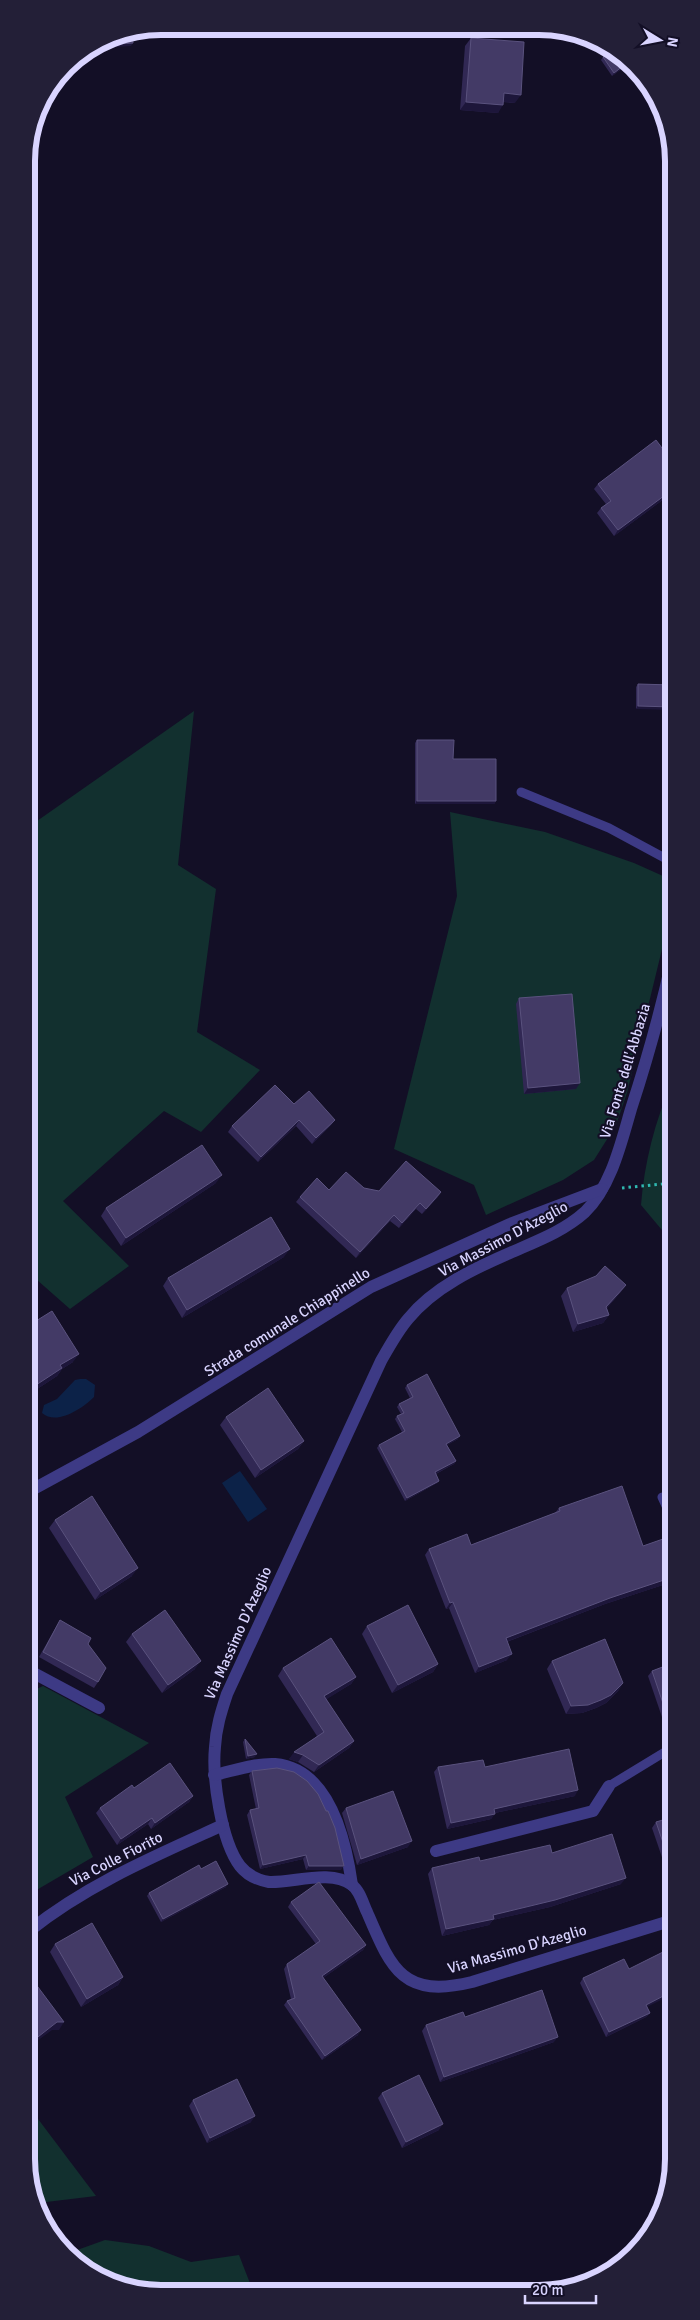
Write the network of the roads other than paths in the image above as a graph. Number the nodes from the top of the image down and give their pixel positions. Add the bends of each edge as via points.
1 (521, 792) dead end
2 (665, 858) edge
3 (665, 987) edge
4 (602, 1189) junction
5 (35, 1488) edge
6 (662, 1496) dead end
7 (665, 1503) edge
8 (35, 1674) edge
9 (99, 1708) dead end
10 (665, 1752) edge
11 (214, 1775) junction
12 (609, 1786) joint
13 (223, 1825) junction
14 (436, 1851) dead end
15 (352, 1885) junction
16 (665, 1922) edge
17 (35, 1926) edge

1 - 2 lane via 609,828
3 - 4 street, Via Fonte dell'Abbazia via 638,1089
4 - 5 street, Strada comunale Chiappinello via 510,1224 371,1287 138,1432
4 - 11 street, Via Massimo D'Azeglio via 585,1212 564,1228 479,1267 432,1296 399,1331 372,1380 227,1694 217,1726
6 - 7 lane
8 - 9 street
10 - 12 lane
11 - 13 street, Via Massimo D'Azeglio
11 - 15 street via 275,1764 297,1771 306,1778 324,1797 339,1825 348,1853
12 - 14 street via 593,1811
13 - 15 street, Via Massimo D'Azeglio via 240,1866 253,1877 277,1882 328,1878
13 - 17 street, Via Colle Fiorito via 112,1876
15 - 16 street, Via Massimo D'Azeglio via 393,1966 405,1977 428,1986 472,1982

